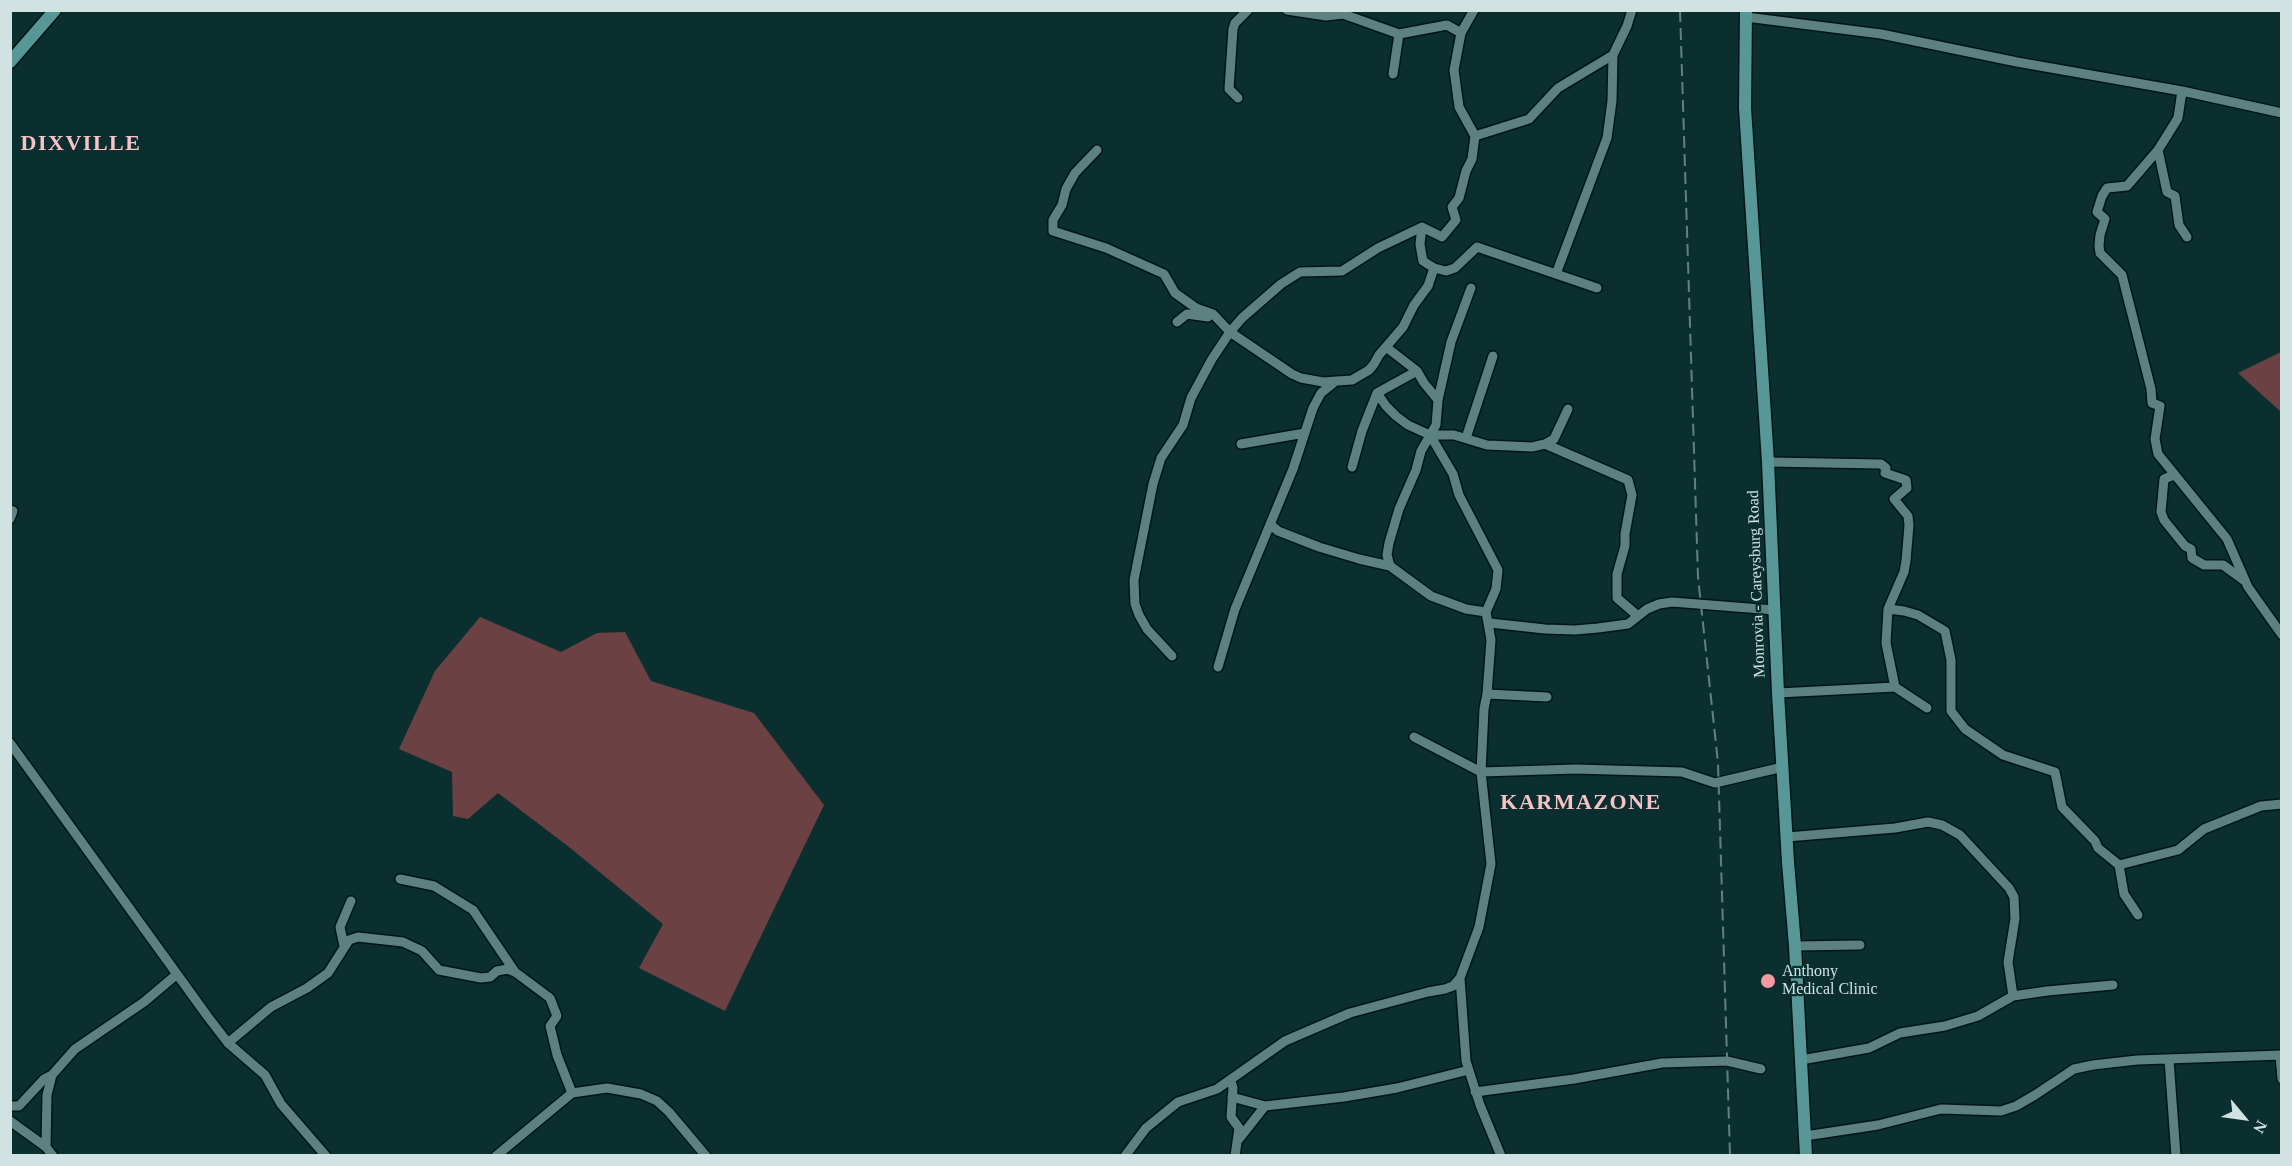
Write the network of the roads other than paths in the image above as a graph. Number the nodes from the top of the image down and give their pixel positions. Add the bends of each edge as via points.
1 (55, 10) edge
2 (1248, 10) edge
3 (1287, 10) edge
4 (1474, 10) edge
5 (1632, 10) edge
6 (1746, 14) edge
7 (1461, 33) junction
8 (1399, 34) junction
9 (1613, 55) junction
10 (10, 62) edge
11 (1393, 74) dead end
12 (2182, 92) junction
13 (1238, 98) dead end
14 (2282, 113) edge
15 (1475, 136) junction
16 (1097, 150) dead end
17 (2158, 150) junction
18 (1422, 227) junction
19 (2187, 237) dead end
20 (1434, 268) junction
21 (1556, 274) junction
22 (1471, 288) dead end
23 (1597, 288) dead end
24 (1213, 314) junction
25 (1178, 322) dead end
26 (1230, 332) junction
27 (1386, 348) junction
28 (1493, 356) dead end
29 (1417, 371) junction
30 (1336, 381) junction
31 (1377, 393) junction
32 (1438, 400) junction
33 (1568, 409) dead end
34 (1305, 433) junction
35 (1430, 435) junction
36 (1466, 438) junction
37 (1241, 444) dead end
38 (1545, 444) junction
39 (1768, 462) junction
40 (1352, 467) dead end
41 (2174, 475) junction
42 (10, 510) edge
43 (10, 519) edge
44 (1270, 524) junction
45 (1390, 566) junction
46 (2245, 582) junction
47 (1888, 609) junction
48 (1774, 610) junction
49 (1486, 612) junction
50 (1638, 616) junction
51 (1490, 623) junction
52 (2282, 635) edge
53 (1172, 656) dead end
54 (1218, 667) dead end
55 (1895, 687) junction
56 (1778, 693) junction
57 (1487, 694) junction
58 (1547, 697) dead end
59 (1928, 708) dead end
60 (1414, 737) dead end
61 (10, 743) edge
62 (1783, 767) junction
63 (1481, 772) junction
64 (2282, 804) edge
65 (1787, 837) junction
66 (2119, 865) junction
67 (400, 879) dead end
68 (351, 900) dead end
69 (2138, 915) dead end
70 (1860, 945) dead end
71 (344, 946) junction
72 (1795, 946) junction
73 (515, 972) junction
74 (176, 975) junction
75 (1460, 978) junction
76 (2113, 985) dead end
77 (2013, 996) junction
78 (228, 1043) junction
79 (2281, 1055) edge
80 (1801, 1060) junction
81 (2169, 1060) junction
82 (1761, 1069) dead end
83 (1469, 1070) junction
84 (52, 1075) junction
85 (2282, 1079) edge
86 (1231, 1081) junction
87 (1475, 1092) junction
88 (572, 1093) junction
89 (1232, 1097) junction
90 (10, 1106) edge
91 (1265, 1106) junction
92 (10, 1121) edge
93 (1805, 1136) junction
94 (1239, 1140) junction
95 (46, 1147) junction
96 (53, 1155) edge
97 (326, 1155) edge
98 (496, 1155) edge
99 (706, 1155) edge
100 (1125, 1155) edge
101 (1235, 1155) edge
102 (1501, 1155) edge
103 (1806, 1155) edge
104 (2176, 1155) edge

1 - 10 main road
2 - 13 street via 1233,29 1229,89
3 - 8 street via 1326,16 1343,14
4 - 7 street
5 - 9 street
6 - 12 street via 1881,34
6 - 39 main road, Monrovia - Careysburg Road via 1745,108
7 - 8 street via 1447,25
7 - 15 street via 1454,70 1459,107
8 - 11 street
9 - 15 street via 1558,88 1529,120
9 - 21 street via 1607,138
12 - 14 street
12 - 17 street via 2178,118
15 - 18 street via 1472,159 1452,207 1456,220 1442,237
16 - 24 street via 1066,189 1053,220 1053,231 1164,274 1175,293
17 - 19 street via 2167,192 2175,196 2179,225
17 - 41 street via 2127,186 2107,188 2097,212 2105,219 2100,253 2122,275 2152,403 2160,406 2158,454
18 - 20 street via 1422,256
18 - 26 street via 1342,271 1300,272 1281,284
20 - 21 street via 1455,268 1477,247
20 - 27 street via 1428,286
21 - 23 street
22 - 32 street via 1451,342
24 - 25 street via 1187,314
24 - 26 street
26 - 30 street via 1301,378
26 - 53 street via 1191,398 1183,425 1161,458 1134,580 1139,615
27 - 29 street
27 - 30 street via 1369,370 1352,380
28 - 36 street
29 - 31 street
29 - 32 street
30 - 34 street via 1321,393
31 - 35 street via 1396,416
31 - 40 street
32 - 35 street via 1436,425
33 - 38 street via 1554,440
34 - 37 street
34 - 44 street
35 - 36 street
35 - 45 street via 1393,526 1387,555
35 - 49 street via 1498,570 1496,589
36 - 38 street via 1487,445
38 - 50 street via 1629,480 1632,495 1617,574 1617,598
39 - 47 street via 1881,464 1885,473 1906,480 1907,488 1894,499 1908,516 1906,561
39 - 48 main road, Monrovia - Careysburg Road
41 - 46 street via 2227,539
41 - 46 street via 2164,479 2164,520 2191,549 2192,558 2204,565 2223,565
42 - 43 street
44 - 45 street via 1278,531 1320,547
44 - 54 street via 1235,609
45 - 49 street via 1431,596
46 - 52 street
47 - 55 street via 1886,643
47 - 66 street via 1918,615 1946,631 1951,660 1951,711 1965,729 2003,755 2055,772 2062,807 2098,848
48 - 50 street via 1672,602 1659,604
48 - 56 main road, Monrovia - Careysburg Road
49 - 51 street
50 - 51 street via 1628,624 1575,630
51 - 57 street
55 - 56 street
55 - 59 street
56 - 62 main road, Monrovia - Careysburg Road
57 - 58 street
57 - 63 street
60 - 63 street
61 - 74 street
62 - 63 street via 1715,783 1682,772
62 - 65 main road, Monrovia - Careysburg Road
63 - 75 street via 1491,864 1479,927
64 - 66 street via 2261,806 2204,829 2178,850
65 - 72 main road, Monrovia - Careysburg Road
65 - 77 street via 1928,822 1960,835 2014,897 2008,962
66 - 69 street via 2124,894
67 - 73 street via 434,886 473,910
68 - 71 street via 340,927
70 - 72 street
71 - 73 street via 358,938 395,941 414,945 439,970 481,978 508,969
71 - 78 street via 328,973 271,1007
72 - 80 main road, Monrovia - Careysburg Road
73 - 88 street via 550,998 557,1016 550,1026
74 - 78 street
74 - 84 street via 75,1049
75 - 83 street
75 - 86 street via 1445,989 1367,1008 1302,1032 1256,1059
76 - 77 street
77 - 80 street via 1978,1016 1945,1026 1900,1033 1869,1048
78 - 97 street via 265,1076 281,1104
79 - 81 street
79 - 85 street
80 - 93 main road, Monrovia - Careysburg Road
81 - 93 street via 2136,1060 2074,1069 2016,1106 2001,1111 1941,1109 1878,1125
81 - 104 street
82 - 87 street via 1727,1061 1662,1063
83 - 87 street
83 - 91 street via 1397,1088
84 - 90 street via 19,1106
84 - 95 street via 47,1095
86 - 89 street
86 - 100 street via 1202,1096 1178,1102 1146,1128
87 - 102 street
88 - 98 street
88 - 99 street via 607,1088 657,1101
89 - 91 street
89 - 94 street via 1231,1117 1239,1128
91 - 94 street
92 - 95 street
93 - 103 main road, Monrovia - Careysburg Road
94 - 101 street
95 - 96 street

